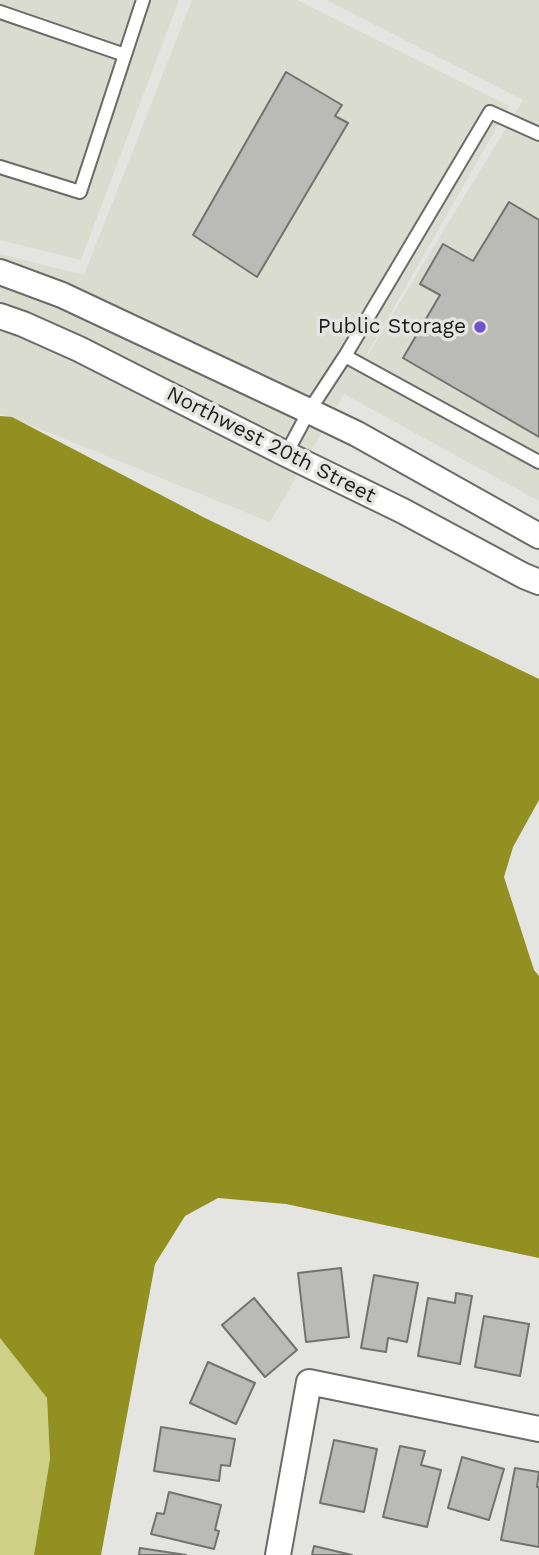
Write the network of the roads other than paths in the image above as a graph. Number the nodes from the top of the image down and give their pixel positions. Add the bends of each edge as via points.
1 (143, 0) edge
2 (0, 12) edge
3 (125, 55) junction
4 (539, 134) edge
5 (0, 167) edge
6 (0, 272) edge
7 (0, 316) edge
8 (345, 356) junction
9 (309, 411) junction
10 (286, 454) junction
11 (539, 462) edge
12 (539, 536) edge
13 (539, 582) edge
14 (539, 1429) edge
15 (278, 1555) edge

1 - 3 lane
2 - 3 lane
3 - 5 lane via 80,192
4 - 8 lane via 490,112
6 - 9 street, Northwest 20th Street via 62,295
7 - 10 street, Northwest 20th Street via 79,349
8 - 9 lane
8 - 11 lane
9 - 10 lane
9 - 12 street, Northwest 20th Street
10 - 13 street, Northwest 20th Street
14 - 15 street via 309,1382

